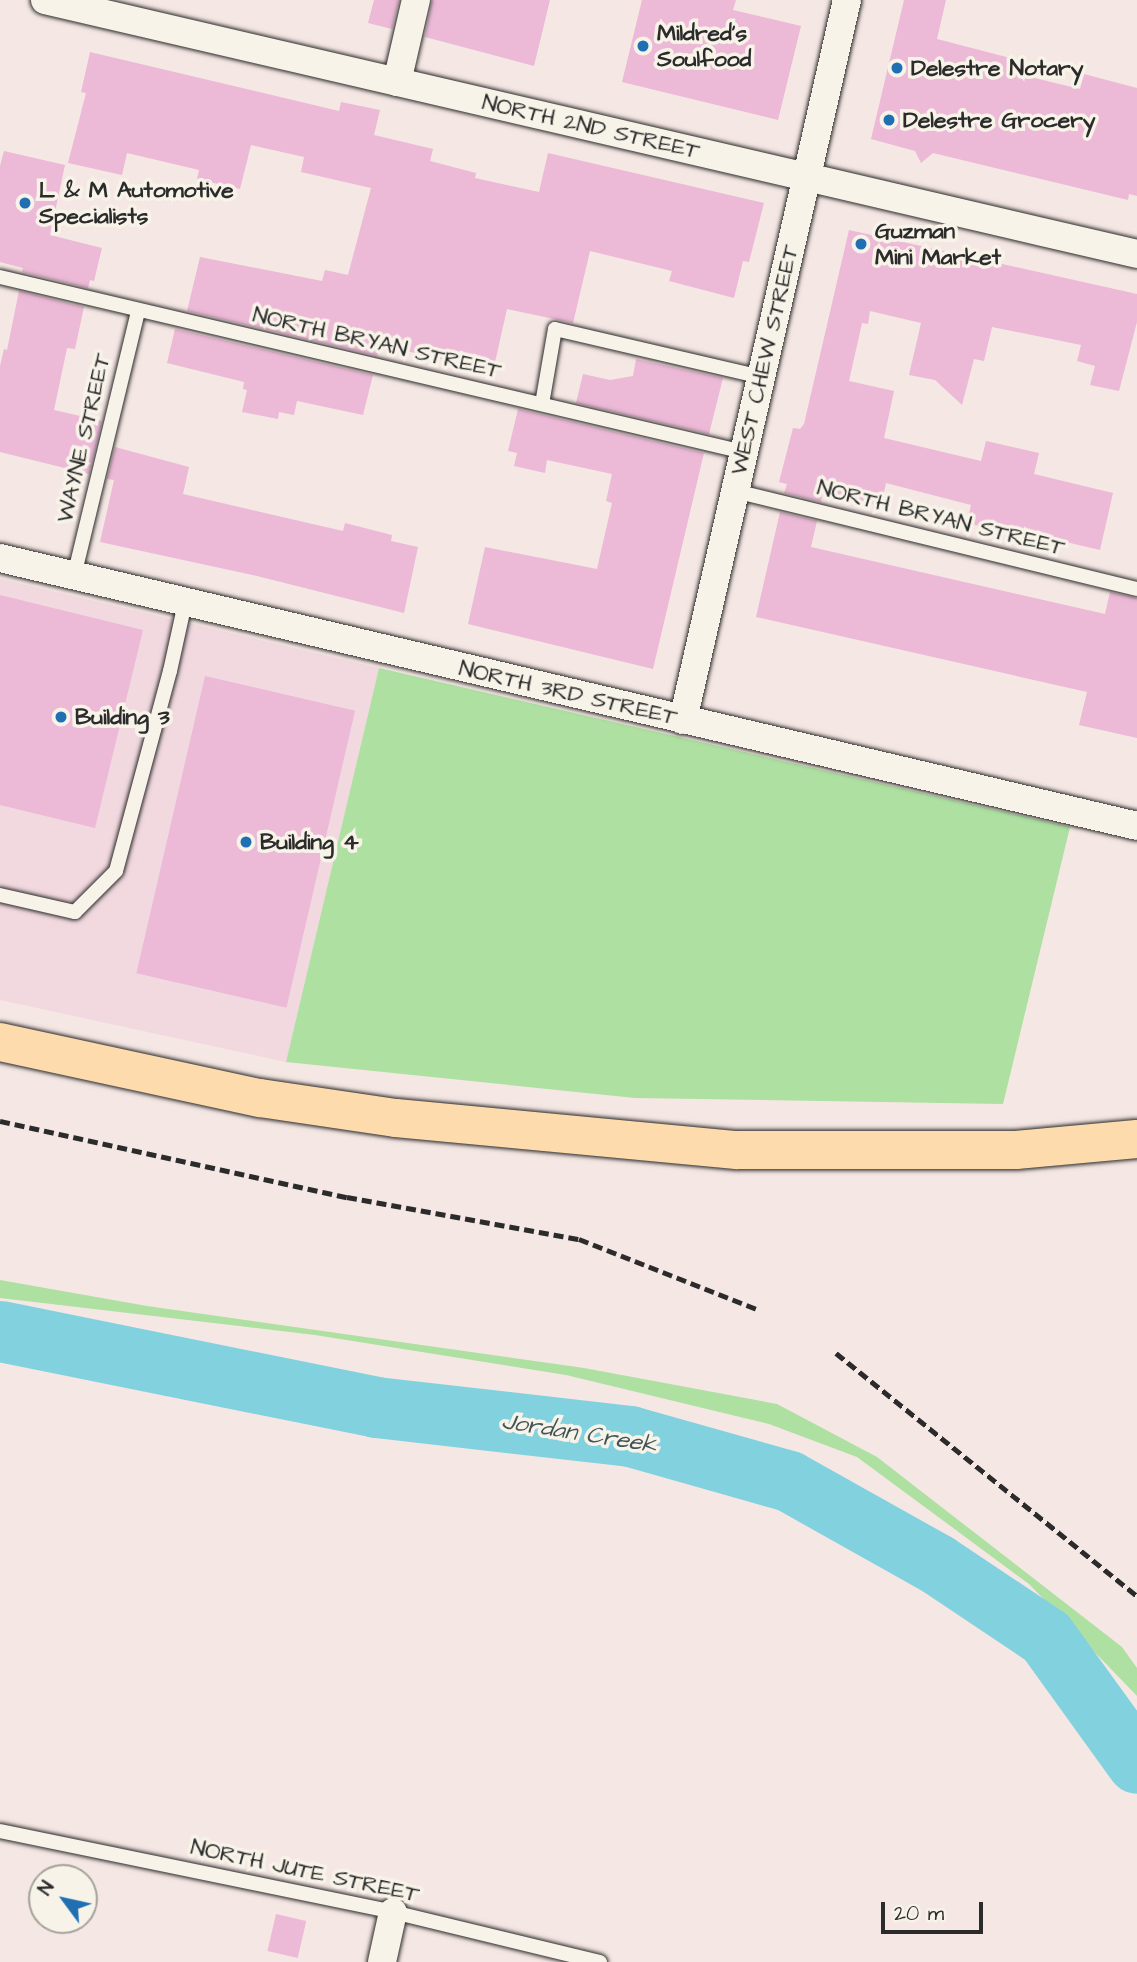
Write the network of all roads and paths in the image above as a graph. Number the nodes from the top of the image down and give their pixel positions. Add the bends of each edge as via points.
1 (45, 0) edge
2 (416, 0) edge
3 (847, 0) edge
4 (397, 82) junction
5 (807, 177) junction
6 (1137, 254) edge
7 (0, 277) edge
8 (138, 311) junction
9 (762, 377) junction
10 (542, 404) junction
11 (744, 452) junction
12 (735, 491) junction
13 (0, 558) edge
14 (74, 576) junction
15 (1137, 589) edge
16 (185, 603) junction
17 (683, 720) junction
18 (1137, 827) edge
19 (0, 895) edge
20 (0, 1042) edge
21 (1137, 1139) edge
22 (0, 1830) edge
23 (393, 1912) junction
24 (382, 1962) edge
25 (600, 1962) edge

1 - 4 street, NORTH 2ND STREET
2 - 4 street
3 - 5 street, WEST CHEW STREET
4 - 5 street, NORTH 2ND STREET
5 - 6 street, NORTH 2ND STREET
5 - 9 street, WEST CHEW STREET
7 - 8 lane, NORTH BRYAN STREET
8 - 10 lane, NORTH BRYAN STREET
8 - 14 lane, WAYNE STREET
9 - 10 lane via 555,329
9 - 11 street, WEST CHEW STREET
10 - 11 lane, NORTH BRYAN STREET
11 - 12 street, WEST CHEW STREET
12 - 15 lane, NORTH BRYAN STREET
12 - 17 street, WEST CHEW STREET
13 - 14 street, NORTH 3RD STREET
14 - 16 street, NORTH 3RD STREET
16 - 17 street, NORTH 3RD STREET
16 - 19 lane via 116,871 75,912
17 - 18 street, NORTH 3RD STREET
20 - 21 main road via 260,1098 382,1116 737,1150 1016,1150
22 - 23 lane, NORTH JUTE STREET
23 - 24 street
23 - 25 lane, NORTH JUTE STREET

